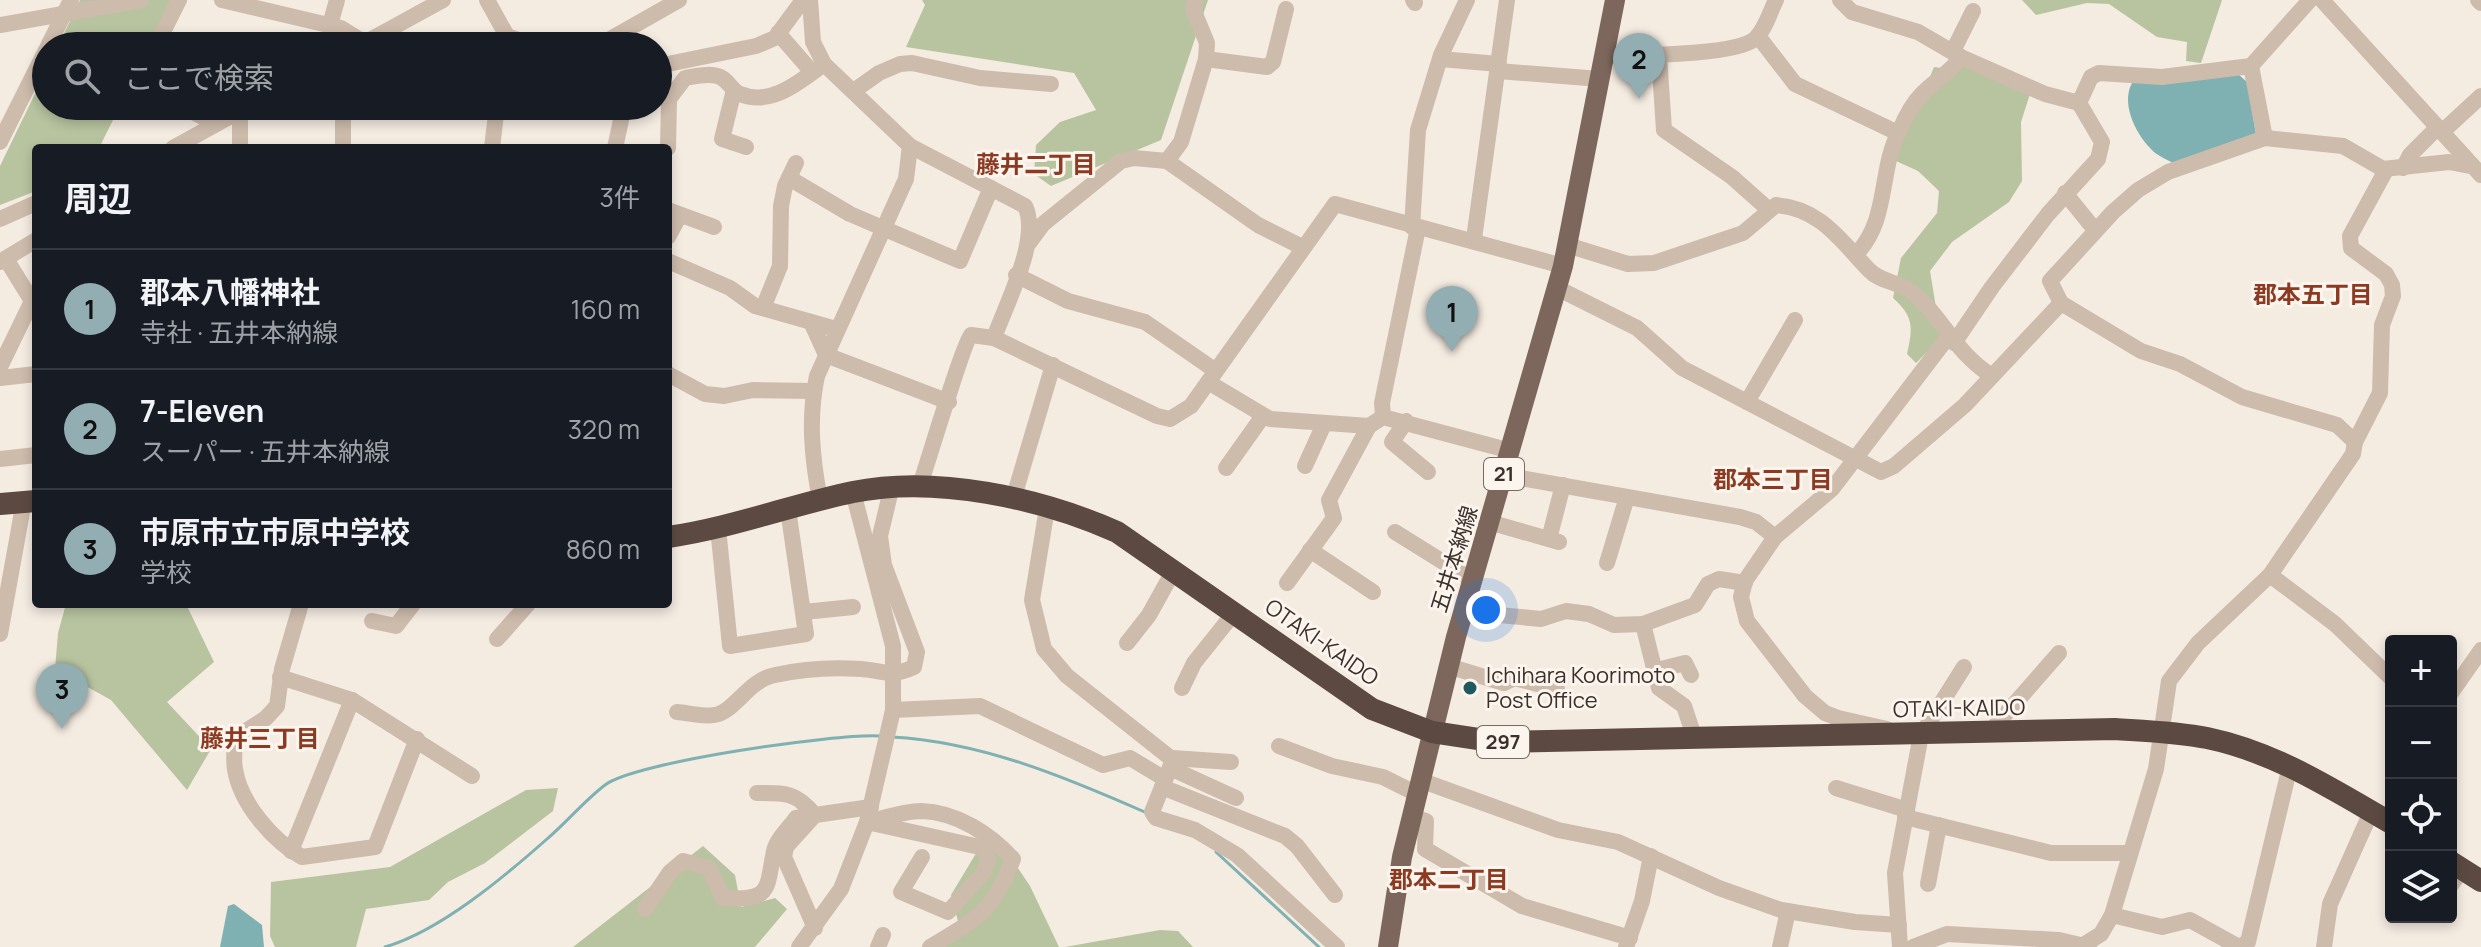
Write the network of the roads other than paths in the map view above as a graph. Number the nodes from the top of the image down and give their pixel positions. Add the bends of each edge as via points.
1 (141, 0) edge
2 (179, 0) edge
3 (222, 0) edge
4 (337, 0) edge
5 (443, 0) edge
6 (487, 0) edge
7 (679, 0) edge
8 (803, 0) edge
9 (810, 0) edge
10 (1195, 0) edge
11 (1467, 0) edge
12 (1507, 0) edge
13 (1615, 0) edge
14 (1776, 0) edge
15 (1840, 0) edge
16 (2310, 0) edge
17 (2322, 0) edge
18 (68, 6) edge
19 (1286, 9) dead end
20 (1973, 11) dead end
21 (0, 25) edge
22 (330, 25) junction
23 (55, 32) edge
24 (163, 32) edge
25 (346, 32) edge
26 (384, 32) edge
27 (503, 32) edge
28 (623, 32) edge
29 (778, 33) junction
30 (1758, 36) junction
31 (1957, 54) junction
32 (1659, 55) junction
33 (1605, 56) junction
34 (1206, 59) junction
35 (1440, 59) junction
36 (672, 63) edge
37 (2251, 66) junction
38 (818, 68) junction
39 (1499, 68) junction
40 (32, 79) edge
41 (1600, 79) junction
42 (1051, 84) dead end
43 (734, 90) junction
44 (855, 90) junction
45 (672, 95) edge
46 (2481, 96) edge
47 (21, 101) junction
48 (0, 103) edge
49 (2079, 103) junction
50 (208, 120) edge
51 (223, 120) edge
52 (243, 120) edge
53 (343, 120) edge
54 (495, 120) edge
55 (621, 120) edge
56 (669, 120) edge
57 (216, 124) junction
58 (2440, 129) junction
59 (1898, 133) junction
60 (2265, 138) junction
61 (0, 142) edge
62 (180, 144) edge
63 (240, 144) edge
64 (343, 144) edge
65 (492, 144) edge
66 (616, 144) edge
67 (668, 144) edge
68 (910, 146) junction
69 (746, 147) dead end
70 (1167, 161) junction
71 (2394, 169) junction
72 (2476, 170) edge
73 (991, 188) junction
74 (2065, 193) junction
75 (32, 205) edge
76 (1768, 209) junction
77 (674, 213) edge
78 (0, 219) edge
79 (714, 227) dead end
80 (1415, 228) junction
81 (883, 229) junction
82 (2095, 230) junction
83 (1474, 239) junction
84 (32, 242) edge
85 (1028, 244) junction
86 (1567, 245) junction
87 (1302, 247) junction
88 (1857, 253) junction
89 (3, 260) edge
90 (672, 263) edge
91 (1563, 266) junction
92 (1016, 275) junction
93 (1555, 287) junction
94 (32, 298) edge
95 (2061, 303) junction
96 (32, 305) edge
97 (763, 308) junction
98 (1795, 320) dead end
99 (811, 322) junction
100 (836, 329) junction
101 (994, 338) junction
102 (1951, 340) junction
103 (826, 355) junction
104 (1053, 365) junction
105 (0, 367) edge
106 (32, 374) edge
107 (672, 376) edge
108 (1992, 376) junction
109 (1212, 377) junction
110 (0, 378) edge
111 (814, 391) junction
112 (949, 402) junction
113 (1747, 402) junction
114 (1263, 416) junction
115 (1376, 421) junction
116 (1406, 421) junction
117 (1324, 424) junction
118 (2355, 442) junction
119 (1511, 451) junction
120 (32, 455) edge
121 (0, 459) edge
122 (1854, 459) junction
123 (1305, 466) dead end
124 (1226, 468) dead end
125 (1428, 472) dead end
126 (1504, 475) junction
127 (920, 485) junction
128 (1563, 485) junction
129 (892, 486) junction
130 (853, 492) junction
131 (1627, 497) junction
132 (820, 500) junction
133 (1013, 500) junction
134 (30, 501) edge
135 (0, 504) edge
136 (1047, 508) junction
137 (788, 509) junction
138 (1489, 522) junction
139 (718, 528) junction
140 (1395, 532) dead end
141 (672, 536) edge
142 (1775, 537) junction
143 (1310, 550) junction
144 (1607, 563) dead end
145 (1174, 570) junction
146 (2270, 575) junction
147 (1472, 580) junction
148 (1287, 583) dead end
149 (1745, 583) junction
150 (1373, 592) dead end
151 (853, 607) dead end
152 (1464, 607) junction
153 (300, 608) edge
154 (410, 608) edge
155 (524, 608) edge
156 (804, 612) junction
157 (1234, 613) junction
158 (372, 621) dead end
159 (1643, 624) junction
160 (0, 634) edge
161 (497, 639) dead end
162 (1127, 643) dead end
163 (2059, 653) dead end
164 (2479, 656) edge
165 (1448, 666) junction
166 (1964, 667) dead end
167 (1657, 670) junction
168 (2385, 672) edge
169 (1691, 675) dead end
170 (895, 676) junction
171 (280, 677) junction
172 (2457, 685) edge
173 (1182, 688) dead end
174 (1557, 689) dead end
175 (352, 700) junction
176 (893, 710) junction
177 (677, 712) dead end
178 (1432, 732) junction
179 (2163, 732) junction
180 (1988, 734) junction
181 (1912, 735) junction
182 (1694, 736) junction
183 (417, 739) junction
184 (1279, 746) dead end
185 (1231, 762) dead end
186 (2290, 766) junction
187 (1167, 773) junction
188 (472, 776) dead end
189 (1418, 787) junction
190 (1836, 788) dead end
191 (757, 793) dead end
192 (1236, 798) dead end
193 (869, 814) junction
194 (1906, 814) junction
195 (815, 815) junction
196 (1411, 816) junction
197 (2385, 819) edge
198 (2385, 822) edge
199 (1939, 825) junction
200 (291, 851) junction
201 (2130, 853) junction
202 (1651, 856) junction
203 (922, 857) dead end
204 (1928, 884) dead end
205 (1335, 895) dead end
206 (645, 909) dead end
207 (1788, 911) junction
208 (2112, 915) junction
209 (1897, 924) junction
210 (815, 928) junction
211 (1628, 942) edge
212 (2084, 946) edge
213 (799, 947) edge
214 (930, 947) edge
215 (1337, 947) edge
216 (1388, 947) edge
217 (1780, 947) edge
218 (1891, 947) edge
219 (1900, 947) edge
220 (1913, 947) edge
221 (2324, 947) edge

1 - 18 street
2 - 24 street
3 - 22 street
4 - 22 street
5 - 26 street
6 - 27 street
7 - 28 street
8 - 29 street
9 - 38 street
10 - 34 street
11 - 35 street
12 - 39 street
13 - 33 main road, 五井本納線 / 21
14 - 30 street
15 - 31 street via 1852,12 1918,32
16 - 37 street
17 - 58 street
18 - 21 street
18 - 23 street
19 - 34 street via 1273,62 1267,67
20 - 31 street
22 - 25 street
29 - 36 street via 756,46
29 - 38 street
30 - 32 street via 1746,45
30 - 59 street via 1795,84
31 - 49 street via 2045,94
31 - 59 street via 1950,73 1920,95
32 - 33 street
32 - 76 street via 1664,130
33 - 41 main road, 五井本納線 / 21
34 - 70 street via 1181,142
35 - 39 street
35 - 80 street via 1418,130
37 - 49 street via 2162,77 2099,73 2091,77
37 - 60 street
38 - 43 street via 768,97
38 - 44 street
39 - 41 street
39 - 83 street
40 - 47 street
41 - 86 main road, 五井本納線 / 21
42 - 44 street via 900,64
43 - 45 street via 715,75 685,78
43 - 69 street via 722,139
44 - 68 street
46 - 58 street
47 - 48 street
47 - 61 street
49 - 74 street via 2101,149 2087,174
50 - 57 street
51 - 57 street
52 - 63 street
53 - 64 street
54 - 65 street
55 - 66 street
56 - 67 street
57 - 62 street
58 - 71 street
58 - 72 street
59 - 88 street via 1879,209
60 - 71 street via 2343,146
60 - 82 street via 2168,172 2138,190
68 - 73 street
68 - 81 street via 906,179
70 - 85 street via 1121,161 1043,224
70 - 87 street via 1258,225
71 - 72 street via 2449,162
71 - 118 street via 2350,236 2351,248 2386,274 2393,296 2382,325 2380,393
73 - 81 street via 960,261
73 - 85 street via 1025,206
74 - 82 street
74 - 102 street
75 - 78 street
76 - 86 street via 1743,233 1654,263 1628,264
76 - 88 street via 1807,211
77 - 79 street
80 - 83 street
80 - 87 street via 1335,204
80 - 115 street
81 - 97 street via 792,170 781,206 780,266
81 - 100 street
82 - 95 street via 2050,281
83 - 91 street
84 - 89 street
85 - 92 street
86 - 91 main road, 五井本納線 / 21
87 - 109 street
88 - 102 street via 1873,274 1910,290
89 - 94 street
90 - 97 street
91 - 93 main road, 五井本納線 / 21
92 - 101 street
92 - 109 street via 1068,301 1145,322
93 - 113 street via 1637,328 1682,368
93 - 119 main road, 五井本納線 / 21
95 - 108 street
95 - 118 street via 2141,351 2180,364 2242,397 2337,425
96 - 105 street
97 - 99 street
98 - 113 street
99 - 100 street
99 - 103 street
100 - 103 street
101 - 104 street
101 - 112 street via 971,335 965,340
102 - 108 street
102 - 122 street
103 - 111 street
103 - 112 street
104 - 109 street via 1170,419 1191,406
104 - 133 street
106 - 110 street
107 - 111 street via 715,395
108 - 122 street via 1886,472
109 - 114 street
111 - 132 street via 812,457
112 - 127 street
113 - 122 street
114 - 117 street
114 - 124 street
115 - 116 street
115 - 117 street
115 - 143 street via 1329,500 1334,518
116 - 119 street
116 - 125 street via 1392,442
117 - 123 street
118 - 146 street via 2353,454
119 - 126 main road, 五井本納線 / 21
120 - 121 street
122 - 142 street via 1832,489
126 - 128 street
126 - 138 main road, 五井本納線 / 21
127 - 129 highway, OTAKI-KAIDO / 297
127 - 133 highway, OTAKI-KAIDO / 297
128 - 131 street
128 - 138 street via 1554,541
129 - 130 highway, OTAKI-KAIDO / 297
129 - 170 street via 880,536 884,565 917,652 914,667
130 - 132 highway, OTAKI-KAIDO / 297
130 - 170 street via 893,646
131 - 142 street via 1740,517
131 - 144 street
132 - 137 highway, OTAKI-KAIDO / 297
133 - 136 highway, OTAKI-KAIDO / 297
134 - 135 highway
134 - 160 street
136 - 145 highway, OTAKI-KAIDO / 297 via 1117,532
136 - 187 street via 1032,600 1044,649
137 - 139 highway, OTAKI-KAIDO / 297
137 - 156 street
138 - 147 main road, 五井本納線 / 21
139 - 141 highway, OTAKI-KAIDO / 297
139 - 156 street via 730,646 806,634
140 - 147 street
142 - 149 street
143 - 148 street
143 - 150 street
145 - 157 highway, OTAKI-KAIDO / 297
145 - 162 street
146 - 168 street via 2335,624
146 - 179 street via 2178,667 2165,694
147 - 152 main road, 五井本納線 / 21
149 - 159 street via 1719,579 1708,584 1695,605
149 - 181 street via 1742,606 1747,621 1805,696 1825,713
151 - 156 street
152 - 159 street via 1541,619 1566,611 1614,625
152 - 165 main road, 五井本納線 / 21
153 - 171 street
154 - 158 street via 396,626
155 - 161 street
157 - 173 street via 1194,663
157 - 178 highway, OTAKI-KAIDO / 297 via 1352,698
159 - 167 street
163 - 180 street
164 - 172 street
165 - 174 street via 1504,683 1514,678
165 - 178 main road, 五井本納線 / 21
166 - 181 street
167 - 169 street via 1685,663
167 - 182 street via 1659,688 1684,706
170 - 176 street
170 - 177 street via 862,669 771,675 748,686 724,712
171 - 175 street
171 - 200 street via 277,706 235,738 235,769 241,788 274,838
175 - 183 street
175 - 200 street
176 - 187 street via 980,706 1103,765 1130,758
176 - 193 street
178 - 182 highway, OTAKI-KAIDO / 297 via 1498,742
178 - 189 main road, 五井本納線 / 21
179 - 180 highway, OTAKI-KAIDO / 297
179 - 186 highway, OTAKI-KAIDO / 297 via 2209,738
179 - 201 street
180 - 181 highway, OTAKI-KAIDO / 297
181 - 182 highway, OTAKI-KAIDO / 297
181 - 194 street
183 - 188 street
183 - 200 street via 375,847 312,857
184 - 189 street via 1332,766
185 - 187 street
186 - 197 highway, OTAKI-KAIDO / 297
186 - 208 street via 2248,942 2239,947 2190,920 2162,927
187 - 192 street
187 - 205 street via 1285,836
187 - 215 street via 1152,812 1156,818 1195,830 1237,855
189 - 196 main road, 五井本納線 / 21
189 - 202 street via 1558,830 1618,842
190 - 194 street
191 - 195 street via 802,799
193 - 195 street
193 - 203 street via 984,848 988,860 948,912 901,892
193 - 210 street via 841,889
193 - 214 street via 944,815 975,827 1013,859 984,915
194 - 199 street
194 - 209 street via 1895,873
195 - 206 street via 796,818 774,847 772,875 766,889 754,896 723,898 709,868 683,861
195 - 210 street via 786,847 784,857
196 - 211 street via 1426,821 1425,849 1522,906
196 - 216 main road, 五井本納線 / 21
198 - 221 street via 2330,904
199 - 201 street via 2051,853
199 - 204 street
201 - 208 street
202 - 207 street via 1719,888
202 - 211 street
207 - 209 street
207 - 217 street
208 - 212 street via 2101,934
209 - 218 street
209 - 219 street
210 - 213 street
212 - 220 street via 1947,934

